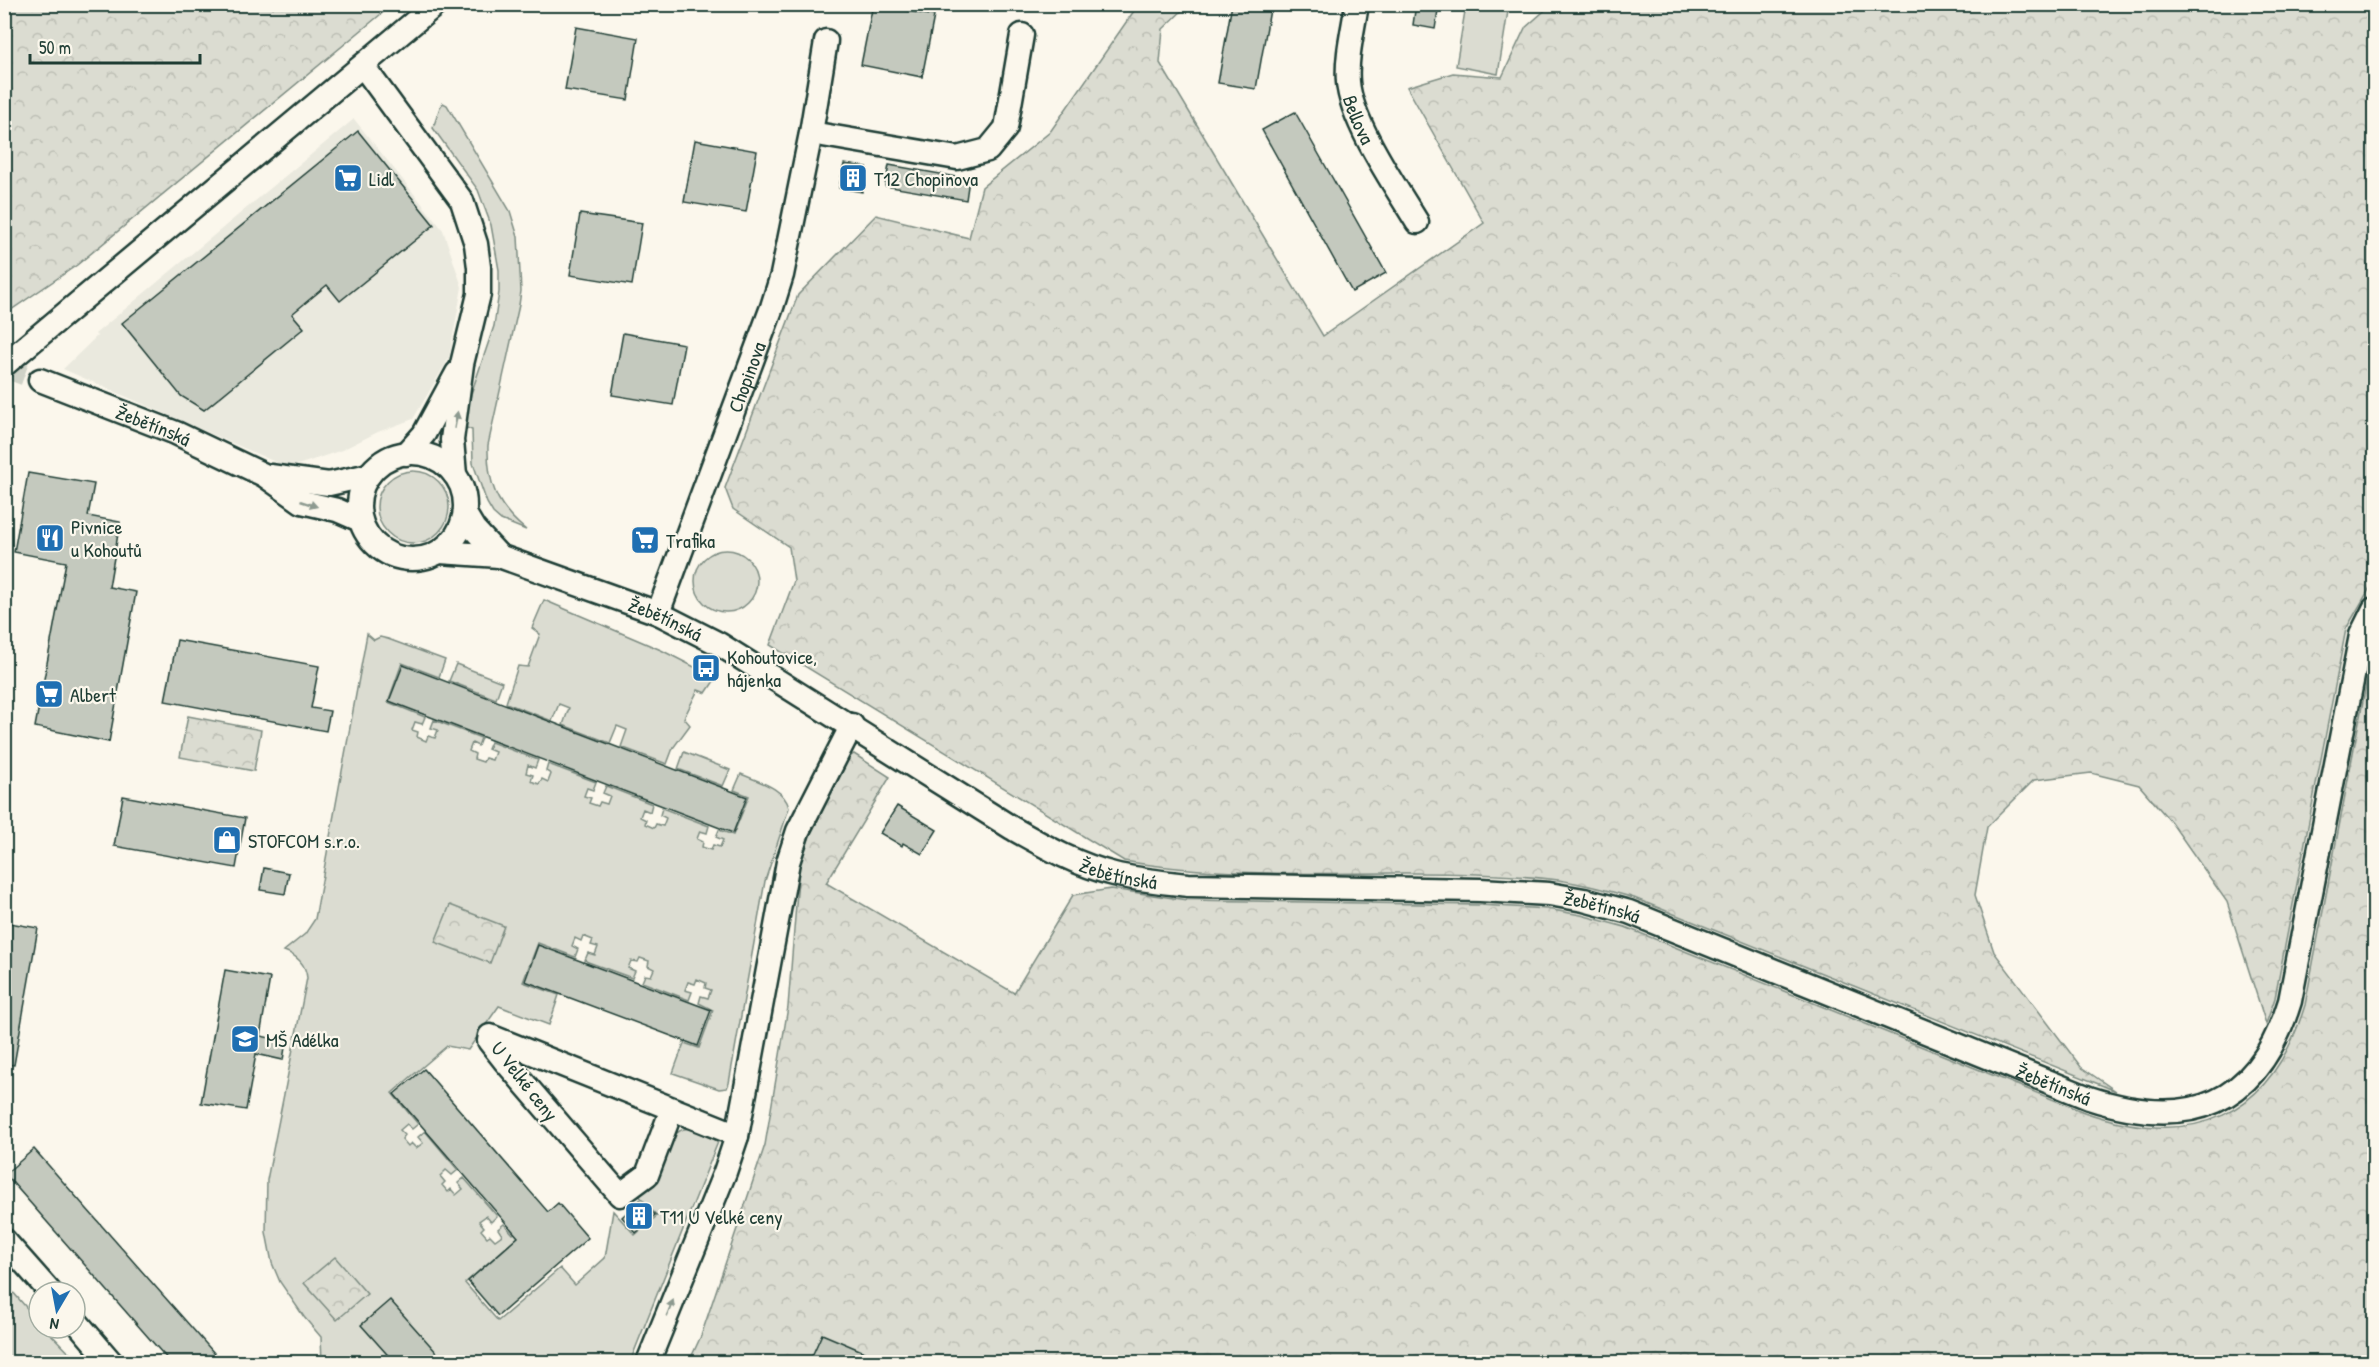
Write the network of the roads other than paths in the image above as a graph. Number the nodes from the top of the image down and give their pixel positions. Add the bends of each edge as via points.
1 (436, 4) edge
2 (1357, 4) edge
3 (1022, 35) dead end
4 (826, 41) dead end
5 (363, 66) junction
6 (811, 133) junction
7 (1417, 222) dead end
8 (462, 364) junction
9 (4, 365) edge
10 (40, 380) tunnel mouth
11 (406, 454) junction
12 (264, 475) junction
13 (369, 475) junction
14 (455, 475) junction
15 (465, 514) junction
16 (360, 520) junction
17 (440, 552) junction
18 (499, 556) junction
19 (2374, 609) edge
20 (658, 613) junction
21 (852, 725) junction
22 (672, 1109) junction
23 (737, 1136) junction
24 (4, 1240) edge
25 (39, 1280) edge
26 (87, 1334) edge
27 (111, 1362) edge
28 (648, 1362) edge

1 - 5 street
2 - 7 street, Bellova via 1348,86 1366,137
3 - 6 street via 1006,128 988,150 957,158
4 - 6 street, Chopinova
5 - 8 street via 462,201 470,223 479,267 479,294
5 - 9 street
6 - 20 street, Chopinova via 772,308
8 - 11 street via 424,434
14 -> 8 street via 452,440
10 - 12 street, Žebětínská via 162,427
11 - 13 street via 384,461
11 - 14 street via 432,457
12 - 13 street, Žebětínská via 329,484
12 -> 16 street, Žebětínská via 302,502
13 - 16 street via 359,497
14 - 15 street via 465,496
15 - 17 street via 458,534
15 - 18 street, Žebětínská
16 - 17 street via 374,544 393,556 414,560
17 - 18 street, Žebětínská
18 - 20 street, Žebětínská
19 - 21 street, Žebětínská via 2361,634 2282,1028 2260,1067 2243,1085 2225,1098 2178,1111 2113,1106 2089,1098 1629,912 1584,900 1480,890 1188,885 1102,871 1012,828
20 - 21 street, Žebětínská via 719,644
21 - 23 street via 798,831 788,862
22 - 22 street, U Velké ceny via 534,1054 490,1036 489,1041 504,1060 620,1195 647,1175
22 - 23 street, U Velké ceny
28 -> 23 street
24 - 25 street
26 - 27 street

